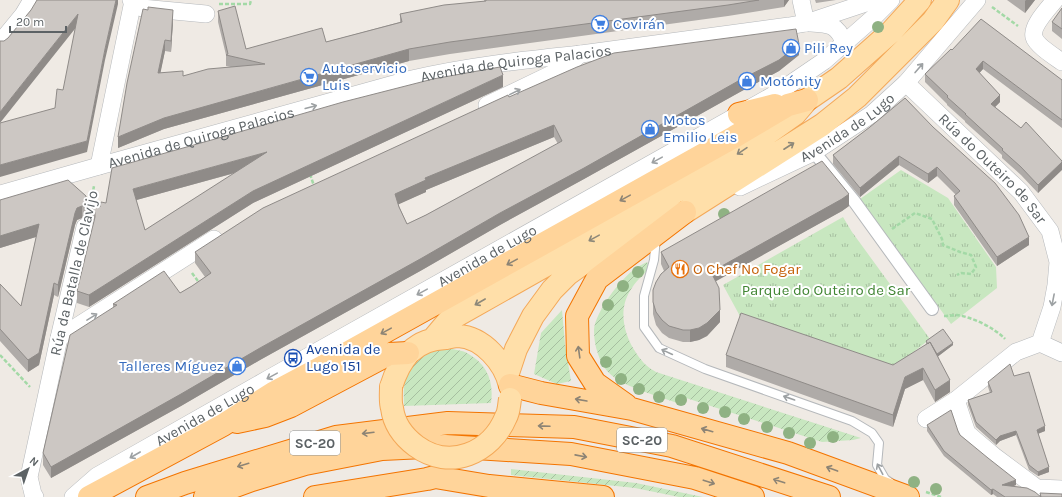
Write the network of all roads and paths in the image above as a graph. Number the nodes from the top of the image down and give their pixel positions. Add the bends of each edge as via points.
1 (32, 0) edge
2 (132, 0) edge
3 (251, 0) edge
4 (801, 0) edge
5 (875, 0) edge
6 (891, 0) edge
7 (920, 0) edge
8 (948, 0) edge
9 (1055, 0) edge
10 (984, 3) edge
11 (250, 4) dead end
12 (206, 14) dead end
13 (806, 23) junction
14 (1034, 38) junction
15 (0, 43) edge
16 (845, 44) junction
17 (580, 54) junction
18 (1062, 62) edge
19 (906, 83) junction
20 (783, 108) junction
21 (471, 113) edge
22 (739, 114) joint
23 (814, 152) junction
24 (98, 166) junction
25 (310, 171) edge
26 (314, 186) edge
27 (0, 194) edge
28 (685, 212) junction
29 (85, 227) joint
30 (227, 231) edge
31 (656, 234) junction
32 (881, 238) junction
33 (183, 259) junction
34 (957, 275) dead end
35 (203, 289) edge
36 (932, 309) joint
37 (59, 338) junction
38 (433, 339) junction
39 (1040, 342) junction
40 (1016, 352) junction
41 (408, 353) junction
42 (1062, 353) edge
43 (0, 355) edge
44 (345, 378) junction
45 (509, 387) junction
46 (273, 393) junction
47 (956, 400) junction
48 (45, 404) junction
49 (632, 409) junction
50 (926, 419) dead end
51 (223, 425) junction
52 (443, 459) junction
53 (1062, 489) edge
54 (912, 495) edge
55 (35, 497) edge
56 (73, 497) edge
57 (89, 497) edge
58 (147, 497) edge
59 (205, 497) edge
60 (315, 497) edge
61 (603, 497) edge
62 (753, 497) edge
63 (829, 497) edge
64 (941, 497) edge

1 - 15 street
2 - 12 street via 142,8
2 - 24 street
3 - 11 path
4 - 13 street
5 - 13 street, Avenida de Quiroga Palacios
6 - 16 street
7 - 20 main road via 891,32 839,78
28 -> 8 main road, Avenida de Lugo via 822,124 857,97 933,21
9 - 14 street via 1037,22
10 - 14 path
19 -> 10 street, Avenida de Lugo
13 - 16 street, Avenida de Quiroga Palacios via 827,24 835,28 842,35
13 - 17 street, Avenida de Quiroga Palacios
14 - 18 street
16 - 20 street via 824,62
21 -> 17 street via 566,67
24 -> 17 street, Avenida de Quiroga Palacios via 412,79 460,69
19 - 23 street, Avenida de Lugo via 872,114
19 -> 39 street, Rúa do Outeiro de Sar via 1021,192 1050,231 1058,262 1056,285 1052,307
20 - 22 highway
20 -> 38 main road via 716,169 449,320
20 -> 46 highway
22 -> 56 street, Avenida de Lugo via 97,476
23 - 28 street, Avenida de Lugo
23 - 32 street
24 - 27 street, Avenida de Quiroga Palacios
24 - 29 path, Rúa da Batalla de Clavijo
25 - 26 path
28 - 31 highway
28 - 45 main road, Avenida de Lugo via 592,257 568,274 552,290 533,316 516,349
29 - 37 street, Rúa da Batalla de Clavijo
30 - 33 street
49 -> 31 highway via 595,383 578,356 577,316 597,279
54 -> 31 lane via 885,478 877,465 879,443 872,432 852,421 705,369 659,348 644,327 644,296 654,260
32 - 34 path via 915,213 932,219 943,245 971,255 976,267 971,274
32 - 36 street
33 - 35 path
37 -> 33 street
36 - 40 path via 942,316 955,315 977,321 1001,335
37 - 48 street, Rúa da Batalla de Clavijo
38 - 41 main road
38 - 45 main road via 459,336 488,349 500,362
39 - 40 street
39 - 42 street
40 - 47 street
41 - 44 highway via 389,354
41 - 52 main road, bridge via 396,370 391,387 392,408 398,426 409,440 424,451
43 - 48 path
44 - 46 highway via 330,375 294,395
44 - 51 highway via 278,412
49 -> 45 highway
45 - 52 main road, Avenida de Lugo, bridge via 507,416 496,435 480,450 465,456
46 - 51 highway
47 - 50 street
47 - 53 street via 967,433 989,452 1037,488
48 - 55 street, Rúa da Batalla de Clavijo via 29,477
54 -> 49 highway via 788,453
51 - 57 highway
52 - 59 highway, Avenida de Lugo / SC-20 via 382,449 305,464
52 - 60 highway via 427,479
52 - 61 highway via 489,486
52 -> 62 highway, SC-20 via 570,454 695,478
54 - 64 path
63 -> 58 highway, SC-20 via 657,443 574,427 448,423 336,437

